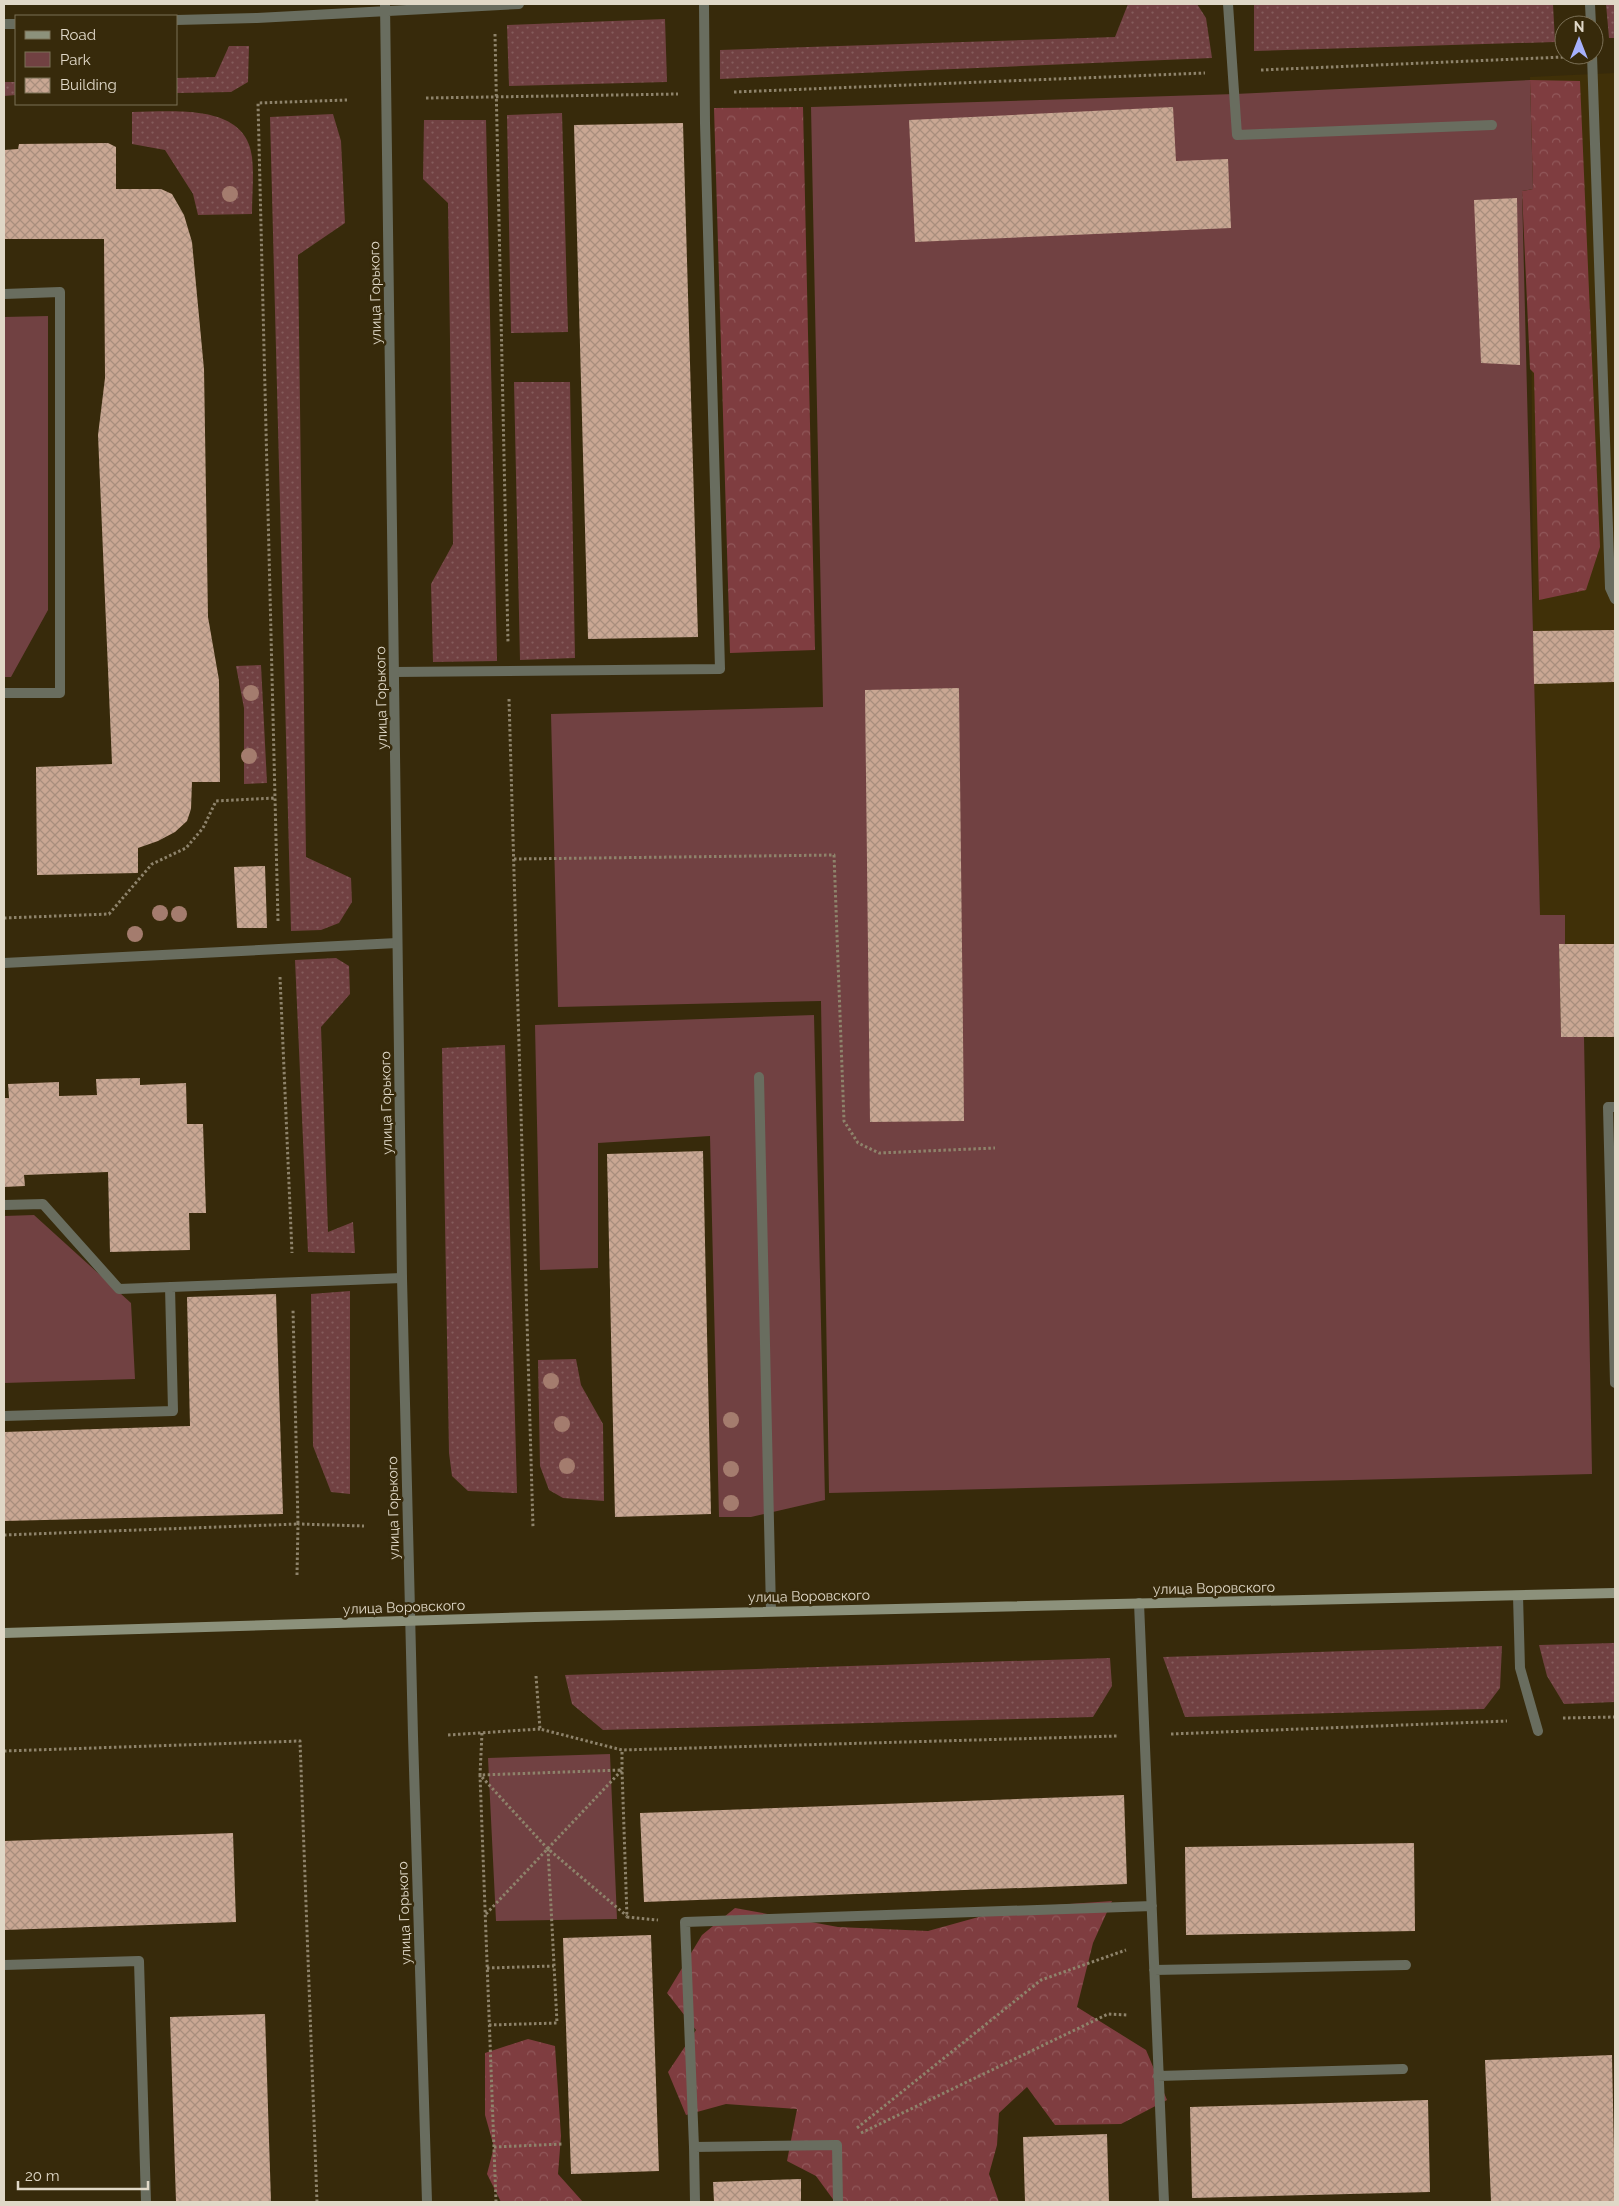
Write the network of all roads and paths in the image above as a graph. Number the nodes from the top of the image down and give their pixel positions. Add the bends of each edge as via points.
1 (519, 4) edge
2 (704, 4) edge
3 (1228, 4) edge
4 (386, 7) edge
5 (178, 20) edge
6 (495, 27) dead end
7 (1554, 57) edge
8 (1592, 65) edge
9 (1232, 72) junction
10 (705, 94) junction
11 (426, 98) dead end
12 (496, 98) junction
13 (347, 100) dead end
14 (1492, 125) dead end
15 (4, 294) edge
16 (1615, 599) edge
17 (508, 671) junction
18 (394, 672) junction
19 (4, 693) edge
20 (275, 798) junction
21 (514, 860) junction
22 (4, 918) edge
23 (397, 943) junction
24 (279, 948) junction
25 (4, 963) edge
26 (759, 1077) dead end
27 (1615, 1107) edge
28 (995, 1148) dead end
29 (4, 1205) edge
30 (402, 1278) junction
31 (293, 1283) junction
32 (170, 1287) junction
33 (1615, 1383) edge
34 (4, 1416) edge
35 (298, 1524) junction
36 (364, 1526) dead end
37 (533, 1528) dead end
38 (4, 1535) edge
39 (297, 1575) dead end
40 (1615, 1593) edge
41 (1518, 1596) junction
42 (1139, 1603) junction
43 (771, 1611) junction
44 (410, 1621) junction
45 (4, 1633) edge
46 (536, 1676) dead end
47 (1615, 1717) edge
48 (1535, 1720) junction
49 (540, 1729) junction
50 (1538, 1731) dead end
51 (482, 1733) junction
52 (448, 1735) dead end
53 (1145, 1735) junction
54 (622, 1750) junction
55 (4, 1751) edge
56 (622, 1770) junction
57 (480, 1775) junction
58 (548, 1848) junction
59 (1152, 1906) junction
60 (485, 1914) junction
61 (628, 1916) junction
62 (686, 1922) junction
63 (1153, 1940) junction
64 (4, 1965) edge
65 (1406, 1965) dead end
66 (554, 1966) junction
67 (487, 1968) junction
68 (1154, 1970) junction
69 (1156, 2016) junction
70 (489, 2026) junction
71 (1403, 2069) dead end
72 (1158, 2076) junction
73 (563, 2144) dead end
74 (837, 2144) junction
75 (494, 2147) junction
76 (694, 2147) junction
77 (146, 2202) edge
78 (317, 2202) edge
79 (427, 2202) edge
80 (496, 2202) edge
81 (695, 2202) edge
82 (838, 2202) edge
83 (1164, 2202) edge

1 - 4 street
2 - 10 street
3 - 9 street
4 - 5 street via 257,18
4 - 18 street, улица Горького
6 - 12 path
7 - 9 path
8 - 16 street via 1610,588
9 - 10 path
9 - 14 street via 1237,135
10 - 12 path
10 - 17 street via 720,668
11 - 12 path
12 - 17 path
13 - 20 path via 258,103
15 - 19 street via 60,292 60,693
17 - 18 street
17 - 21 path
18 - 23 street, улица Горького
20 - 22 path via 216,801 203,828 186,848 152,864 109,914
20 - 24 path
21 - 28 path via 834,855 844,1121 858,1143 879,1153
21 - 37 path
23 - 24 street
23 - 30 street, улица Горького
24 - 25 street
24 - 31 path
26 - 43 street
27 - 33 street via 1608,1107
29 - 32 street via 43,1204 119,1288
30 - 31 street
30 - 44 street, улица Горького
31 - 32 street
31 - 35 path
32 - 34 street via 173,1410
35 - 36 path
35 - 38 path
35 - 39 path
40 - 41 main road, улица Воровского
41 - 42 main road, улица Воровского
41 - 48 street via 1520,1668
42 - 43 main road, улица Воровского
42 - 53 street
43 - 44 main road, улица Воровского
44 - 45 main road, улица Воровского
44 - 79 street, улица Горького
46 - 49 path
47 - 48 path
48 - 50 street
48 - 53 path
49 - 51 path
49 - 54 path
51 - 52 path
51 - 57 path
53 - 54 path
53 - 59 street
54 - 56 path
55 - 78 path via 300,1741
56 - 57 path
56 - 58 path
56 - 61 path
57 - 58 path
57 - 60 path
58 - 60 path
58 - 61 path
58 - 66 path
59 - 62 street
59 - 63 street
60 - 67 path
61 - 62 path
62 - 76 street
63 - 68 street
63 - 74 path via 1041,1980
64 - 77 street via 138,1961
65 - 68 street
66 - 67 path
66 - 70 path via 557,2023
67 - 70 path
68 - 69 street
69 - 72 street
69 - 74 path via 1108,2014
70 - 75 path
71 - 72 street
72 - 83 street
73 - 75 path
74 - 76 street
74 - 82 street
75 - 80 path
76 - 81 street

